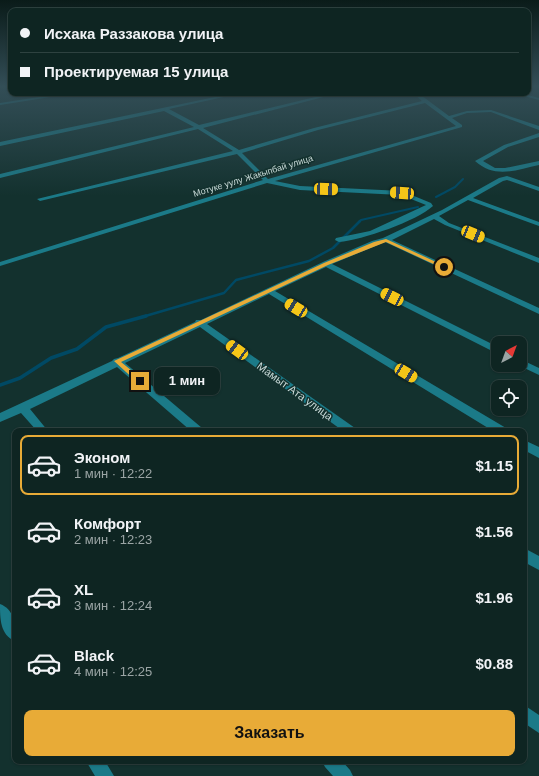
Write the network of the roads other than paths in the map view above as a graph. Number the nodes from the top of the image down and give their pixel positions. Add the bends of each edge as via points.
1 (98, 123) edge
2 (191, 123) edge
3 (219, 123) edge
4 (339, 123) edge
5 (457, 123) edge
6 (525, 123) edge
7 (200, 128) junction
8 (539, 128) edge
9 (539, 135) edge
10 (0, 144) edge
11 (238, 152) junction
12 (539, 163) edge
13 (0, 176) edge
14 (266, 181) junction
15 (539, 189) edge
16 (468, 198) junction
17 (40, 199) dead end
18 (429, 204) junction
19 (446, 210) junction
20 (435, 216) junction
21 (539, 224) edge
22 (339, 240) dead end
23 (386, 240) junction
24 (539, 262) edge
25 (0, 264) edge
26 (326, 264) junction
27 (269, 291) junction
28 (539, 311) edge
29 (199, 322) junction
30 (491, 347) edge
31 (117, 361) junction
32 (527, 366) edge
33 (539, 372) edge
34 (22, 407) junction
35 (0, 418) edge
36 (40, 428) edge
37 (195, 428) edge
38 (347, 428) edge
39 (497, 428) edge
40 (527, 446) edge
41 (539, 453) edge
42 (527, 556) edge
43 (539, 564) edge
44 (0, 611) edge
45 (12, 629) edge
46 (527, 715) edge
47 (539, 726) edge
48 (97, 764) edge
49 (334, 764) edge
50 (105, 776) edge
51 (344, 776) edge

1 - 10 street
2 - 7 street
3 - 7 street
4 - 11 street
5 - 14 street, Мотуке уулу Жакыпбай улица via 460,126
6 - 8 street
7 - 11 street
7 - 13 street
9 - 12 street via 506,146 478,161 494,170
11 - 14 street
11 - 17 street
14 - 18 street via 300,188 402,193
14 - 25 street, Мотуке уулу Жакыпбай улица
15 - 16 street via 510,179 502,179
16 - 19 street
16 - 21 street
18 - 19 street
18 - 22 street via 430,206 420,211 367,234
19 - 20 street
20 - 23 street
20 - 24 street via 447,224
23 - 26 street
23 - 28 street
26 - 27 street
26 - 30 street
27 - 29 street
27 - 39 street
29 - 31 street
29 - 38 street, Мамыт Ата улица
31 - 34 street
31 - 37 street
32 - 33 street
34 - 35 street
34 - 36 street
40 - 41 street
42 - 43 street
44 - 45 street
46 - 47 street
48 - 50 street
49 - 51 street

